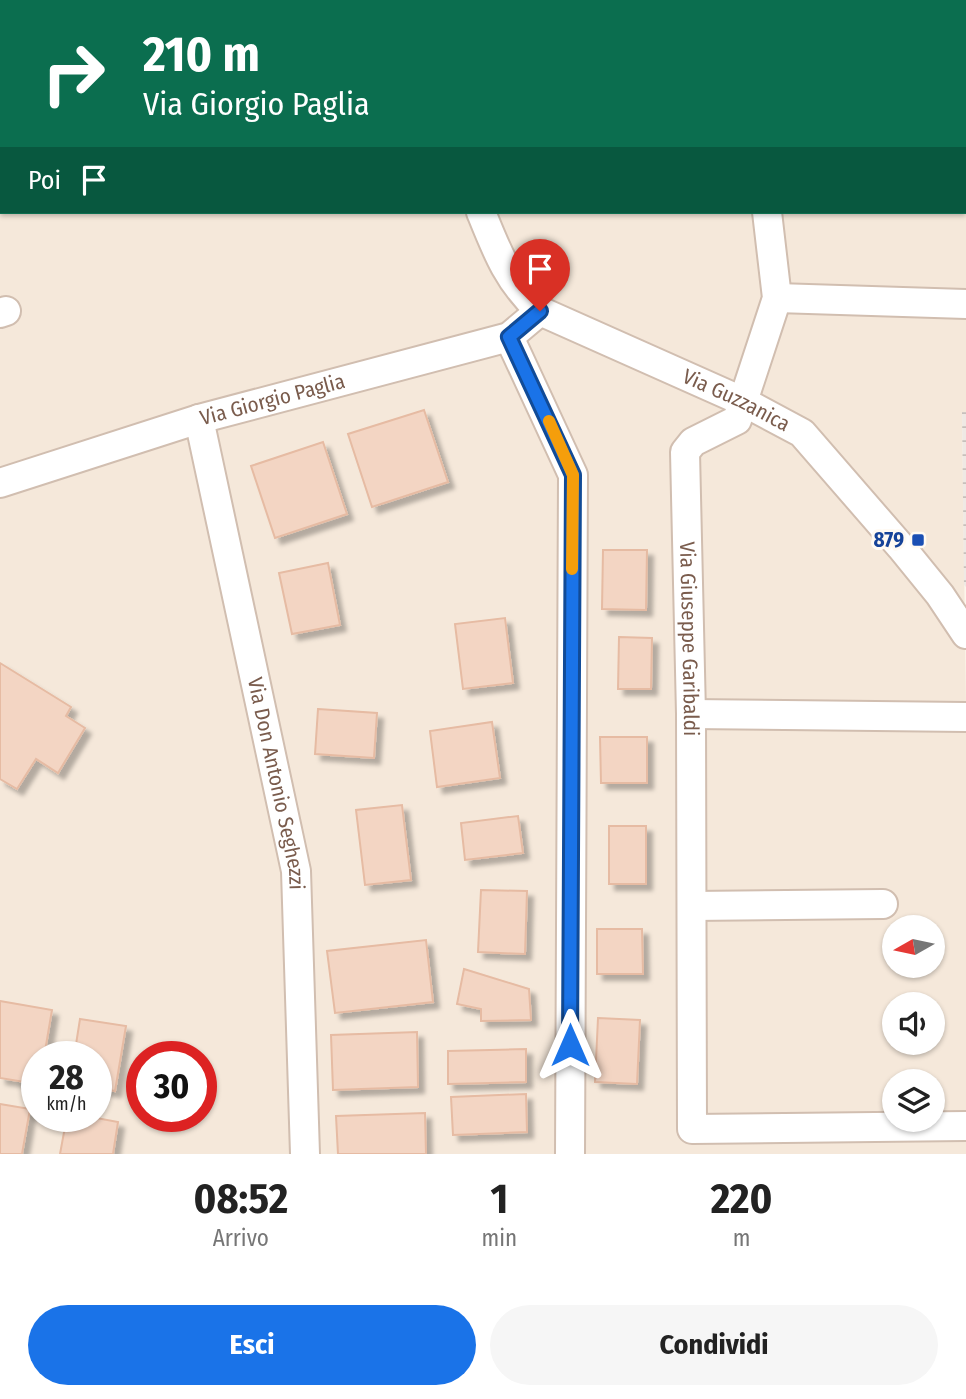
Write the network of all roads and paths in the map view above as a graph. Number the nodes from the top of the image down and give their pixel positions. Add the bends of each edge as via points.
1 (482, 214) edge
2 (767, 214) edge
3 (777, 298) junction
4 (966, 304) edge
5 (540, 311) junction
6 (509, 337) junction
7 (742, 401) junction
8 (199, 419) junction
9 (0, 483) edge
10 (966, 634) edge
11 (691, 713) junction
12 (966, 717) edge
13 (883, 904) dead end
14 (692, 906) junction
15 (966, 1126) edge
16 (305, 1154) edge
17 (570, 1154) edge

1 - 5 street, Via Guzzanica via 501,263
2 - 3 street
3 - 4 street
3 - 7 street
5 - 6 street, Via Giorgio Paglia
5 - 7 street, Via Guzzanica
6 - 8 street, Via Giorgio Paglia
6 - 17 street via 573,475
7 - 10 street, Via Guzzanica via 802,433 940,595
7 - 11 street, Via Giuseppe Garibaldi via 737,420 693,442 685,452
8 - 9 street, Via Giorgio Paglia
8 - 16 street, Via Don Antonio Seghezzi via 296,871
11 - 12 street
11 - 14 street, Via Giuseppe Garibaldi
13 - 14 street
14 - 15 street, Via Giuseppe Garibaldi via 692,1129

